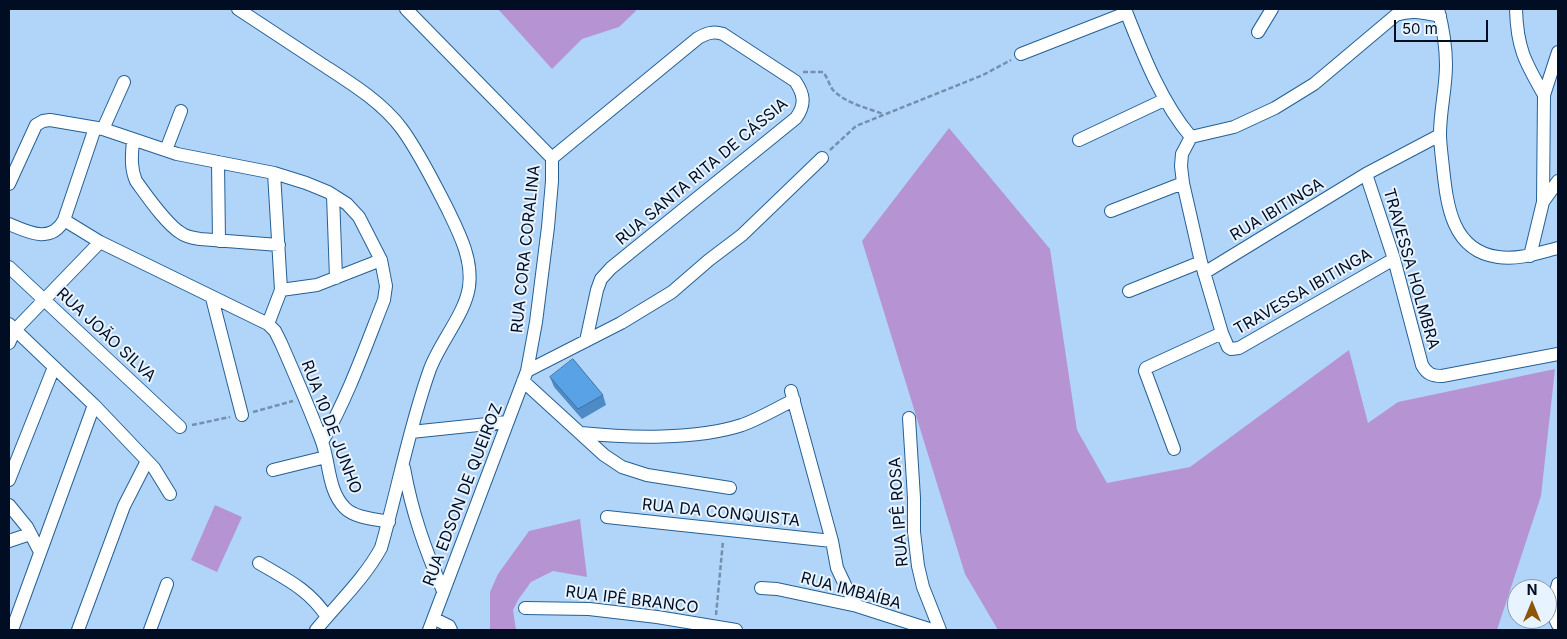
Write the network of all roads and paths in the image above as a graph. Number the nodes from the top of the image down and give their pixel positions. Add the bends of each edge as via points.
1 (238, 9) edge
2 (406, 9) edge
3 (1272, 9) edge
4 (1516, 9) edge
5 (1126, 11) edge
6 (1439, 12) edge
7 (1258, 32) dead end
8 (1558, 52) edge
9 (1021, 54) joint
10 (782, 72) junction
11 (124, 82) dead end
12 (1544, 95) junction
13 (1164, 100) junction
14 (181, 111) dead end
15 (884, 115) junction
16 (99, 129) junction
17 (1440, 135) junction
18 (1191, 137) junction
19 (134, 140) junction
20 (1079, 140) dead end
21 (166, 150) junction
22 (552, 158) junction
23 (822, 158) joint
24 (218, 162) junction
25 (274, 173) junction
26 (1366, 174) junction
27 (1558, 181) edge
28 (1183, 183) junction
29 (9, 184) edge
30 (333, 195) junction
31 (1542, 202) junction
32 (1112, 211) dead end
33 (64, 220) junction
34 (9, 224) edge
35 (219, 241) junction
36 (100, 242) junction
37 (279, 245) junction
38 (1558, 248) edge
39 (1530, 256) junction
40 (1394, 259) junction
41 (382, 260) junction
42 (9, 267) edge
43 (1203, 268) junction
44 (336, 278) junction
45 (281, 290) junction
46 (1129, 291) dead end
47 (212, 298) junction
48 (45, 299) junction
49 (268, 324) junction
50 (12, 327) edge
51 (1222, 333) junction
52 (586, 341) junction
53 (9, 343) edge
54 (1558, 354) edge
55 (54, 367) junction
56 (525, 376) junction
57 (94, 405) junction
58 (242, 415) dead end
59 (909, 418) dead end
60 (507, 422) junction
61 (180, 427) dead end
62 (411, 432) junction
63 (581, 433) junction
64 (322, 442) junction
65 (1174, 450) dead end
66 (326, 457) junction
67 (147, 460) junction
68 (404, 463) junction
69 (273, 470) dead end
70 (9, 480) edge
71 (730, 488) dead end
72 (170, 494) dead end
73 (9, 505) edge
74 (607, 517) dead end
75 (389, 522) junction
76 (724, 530) junction
77 (30, 534) junction
78 (832, 540) junction
79 (9, 541) edge
80 (40, 552) junction
81 (259, 563) dead end
82 (168, 584) dead end
83 (1558, 584) edge
84 (761, 588) dead end
85 (443, 591) junction
86 (857, 606) junction
87 (524, 608) dead end
88 (327, 617) junction
89 (432, 624) edge
90 (1558, 625) edge
91 (715, 626) junction
92 (11, 627) edge
93 (78, 630) edge
94 (150, 630) edge
95 (316, 630) edge
96 (451, 630) edge
97 (736, 630) edge
98 (932, 630) edge
99 (940, 630) edge

1 - 62 street via 377,102 402,128 422,159 462,241 469,270 464,304 430,367
2 - 22 street, RUA CORA CORALINA
3 - 7 street
4 - 12 street via 1518,41
5 - 9 street
5 - 13 street
6 - 17 street via 1446,44
6 - 18 street via 1406,11 1396,15 1314,84 1275,108 1234,127
8 - 12 street
9 - 15 path via 983,75
10 - 15 path via 824,72 832,89 842,97
10 - 22 street, RUA SANTA RITA DE CÁSSIA via 724,34 706,33
10 - 52 street, RUA SANTA RITA DE CÁSSIA via 802,90 802,110 611,268 601,279 597,290
11 - 16 street
12 - 31 street
13 - 18 street
13 - 20 street
14 - 21 street
15 - 23 path via 856,126
16 - 19 street
16 - 29 street via 50,120 36,125
16 - 33 street
17 - 26 street, RUA IBITINGA
17 - 39 street via 1446,202 1454,226 1480,252 1497,257
18 - 28 street via 1182,154
19 - 21 street
19 - 35 street via 132,173 173,227 189,237
21 - 24 street
22 - 56 street, RUA CORA CORALINA via 548,227 536,322
23 - 52 street via 742,235 672,292
24 - 25 street
24 - 35 street
25 - 30 street
25 - 37 street
26 - 40 street, TRAVESSA HOLMBRA
26 - 43 street, RUA IBITINGA
27 - 31 street
28 - 32 street
28 - 43 street
30 - 41 street via 359,217
30 - 44 street
31 - 39 street
33 - 34 street via 59,229 41,234
33 - 36 street
35 - 37 street
36 - 47 street
36 - 48 street
37 - 45 street
38 - 39 street
40 - 51 street, TRAVESSA IBITINGA via 1239,348 1228,346
40 - 54 street, TRAVESSA HOLMBRA via 1426,372 1442,376
41 - 44 street
41 - 64 street via 386,286 384,300 338,416
42 - 48 street, RUA JOÃO SILVA
43 - 46 street, RUA IBITINGA
43 - 51 street
44 - 45 street
45 - 49 street
47 - 49 street
47 - 58 street
48 - 50 street
48 - 61 street, RUA JOÃO SILVA
49 - 64 street, RUA 10 DE JUNHO via 282,343
50 - 53 street
50 - 55 street
51 - 65 street via 1146,368
52 - 56 street
55 - 57 street
55 - 70 street
56 - 60 street, RUA EDSON DE QUEIROZ
56 - 63 street
57 - 67 street
57 - 80 street
59 - 99 street, RUA IPÊ ROSA via 918,566
60 - 62 street
60 - 85 street, RUA EDSON DE QUEIROZ
62 - 68 street
63 - 71 street via 622,467 647,475
63 - 78 street via 613,436 707,432 742,425 792,396
64 - 66 street, RUA 10 DE JUNHO
66 - 69 street
66 - 75 street, RUA 10 DE JUNHO via 333,488 346,509
67 - 72 street
67 - 93 street via 124,506
68 - 75 street
68 - 85 street via 420,534
73 - 77 street
74 - 76 street, RUA DA CONQUISTA
75 - 88 street via 372,565
76 - 78 street, RUA DA CONQUISTA
76 - 91 path
77 - 79 street
77 - 80 street
78 - 86 street via 837,568
80 - 92 street
81 - 88 street via 302,589
82 - 94 street
83 - 90 street via 1552,608
84 - 86 street, RUA IMBAÍBA via 776,588
85 - 89 street, RUA EDSON DE QUEIROZ
86 - 98 street, RUA IMBAÍBA
87 - 91 street, RUA IPÊ BRANCO via 588,609
88 - 95 street
89 - 96 street via 449,626
91 - 97 street, RUA IPÊ BRANCO

